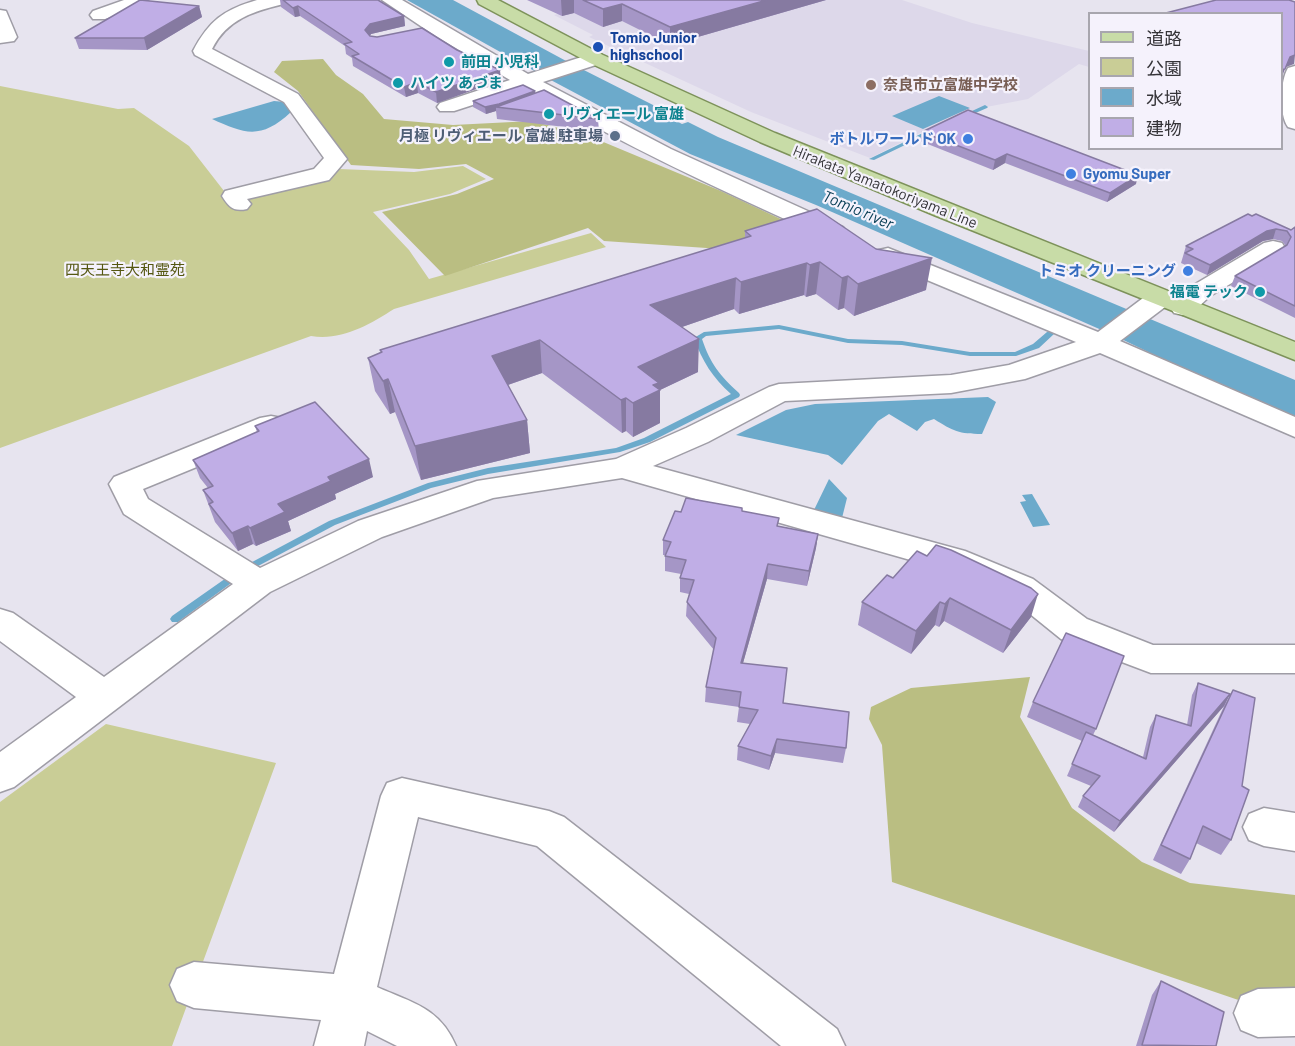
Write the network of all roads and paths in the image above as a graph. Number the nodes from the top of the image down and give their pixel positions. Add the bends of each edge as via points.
1 (140, 0) edge
2 (278, 0) edge
3 (390, 0) edge
4 (485, 0) edge
5 (0, 15) edge
6 (99, 15) dead end
7 (433, 27) junction
8 (411, 32) edge
9 (0, 38) edge
10 (1295, 56) edge
11 (588, 61) junction
12 (1295, 62) edge
13 (1295, 72) edge
14 (524, 81) junction
15 (1287, 97) edge
16 (447, 107) dead end
17 (1295, 123) edge
18 (239, 204) dead end
19 (1273, 248) dead end
20 (1163, 306) junction
21 (1107, 339) junction
22 (1295, 352) edge
23 (271, 425) edge
24 (1295, 428) edge
25 (622, 468) junction
26 (258, 583) junction
27 (2, 628) edge
28 (1292, 663) edge
29 (105, 698) junction
30 (0, 775) edge
31 (194, 986) dead end
32 (350, 999) junction
33 (339, 1046) edge
34 (431, 1046) edge
35 (820, 1046) edge

1 - 6 street
2 - 18 street via 257,4 229,19 214,30 202,51 291,98 336,159 321,175 233,196
3 - 7 street
4 - 11 main road, Hirakata Yamatokoriyama Line
5 - 9 street via 8,37
7 - 8 street
7 - 14 street
10 - 12 street
11 - 14 street
11 - 20 main road, Hirakata Yamatokoriyama Line
13 - 15 street
14 - 16 street
14 - 21 street via 691,168 859,243
15 - 17 street
19 - 20 street via 1201,291
20 - 21 street
20 - 22 main road, Hirakata Yamatokoriyama Line
21 - 24 street
21 - 25 street via 1015,373 951,384 779,393
23 - 26 street via 125,484 135,506
25 - 26 street via 488,488 370,529
25 - 28 street via 953,560 1021,588 1074,629 1151,659
26 - 29 street
27 - 29 street
29 - 30 street
31 - 32 street
32 - 33 street
32 - 34 street via 412,1027
32 - 35 street via 402,796 549,830

